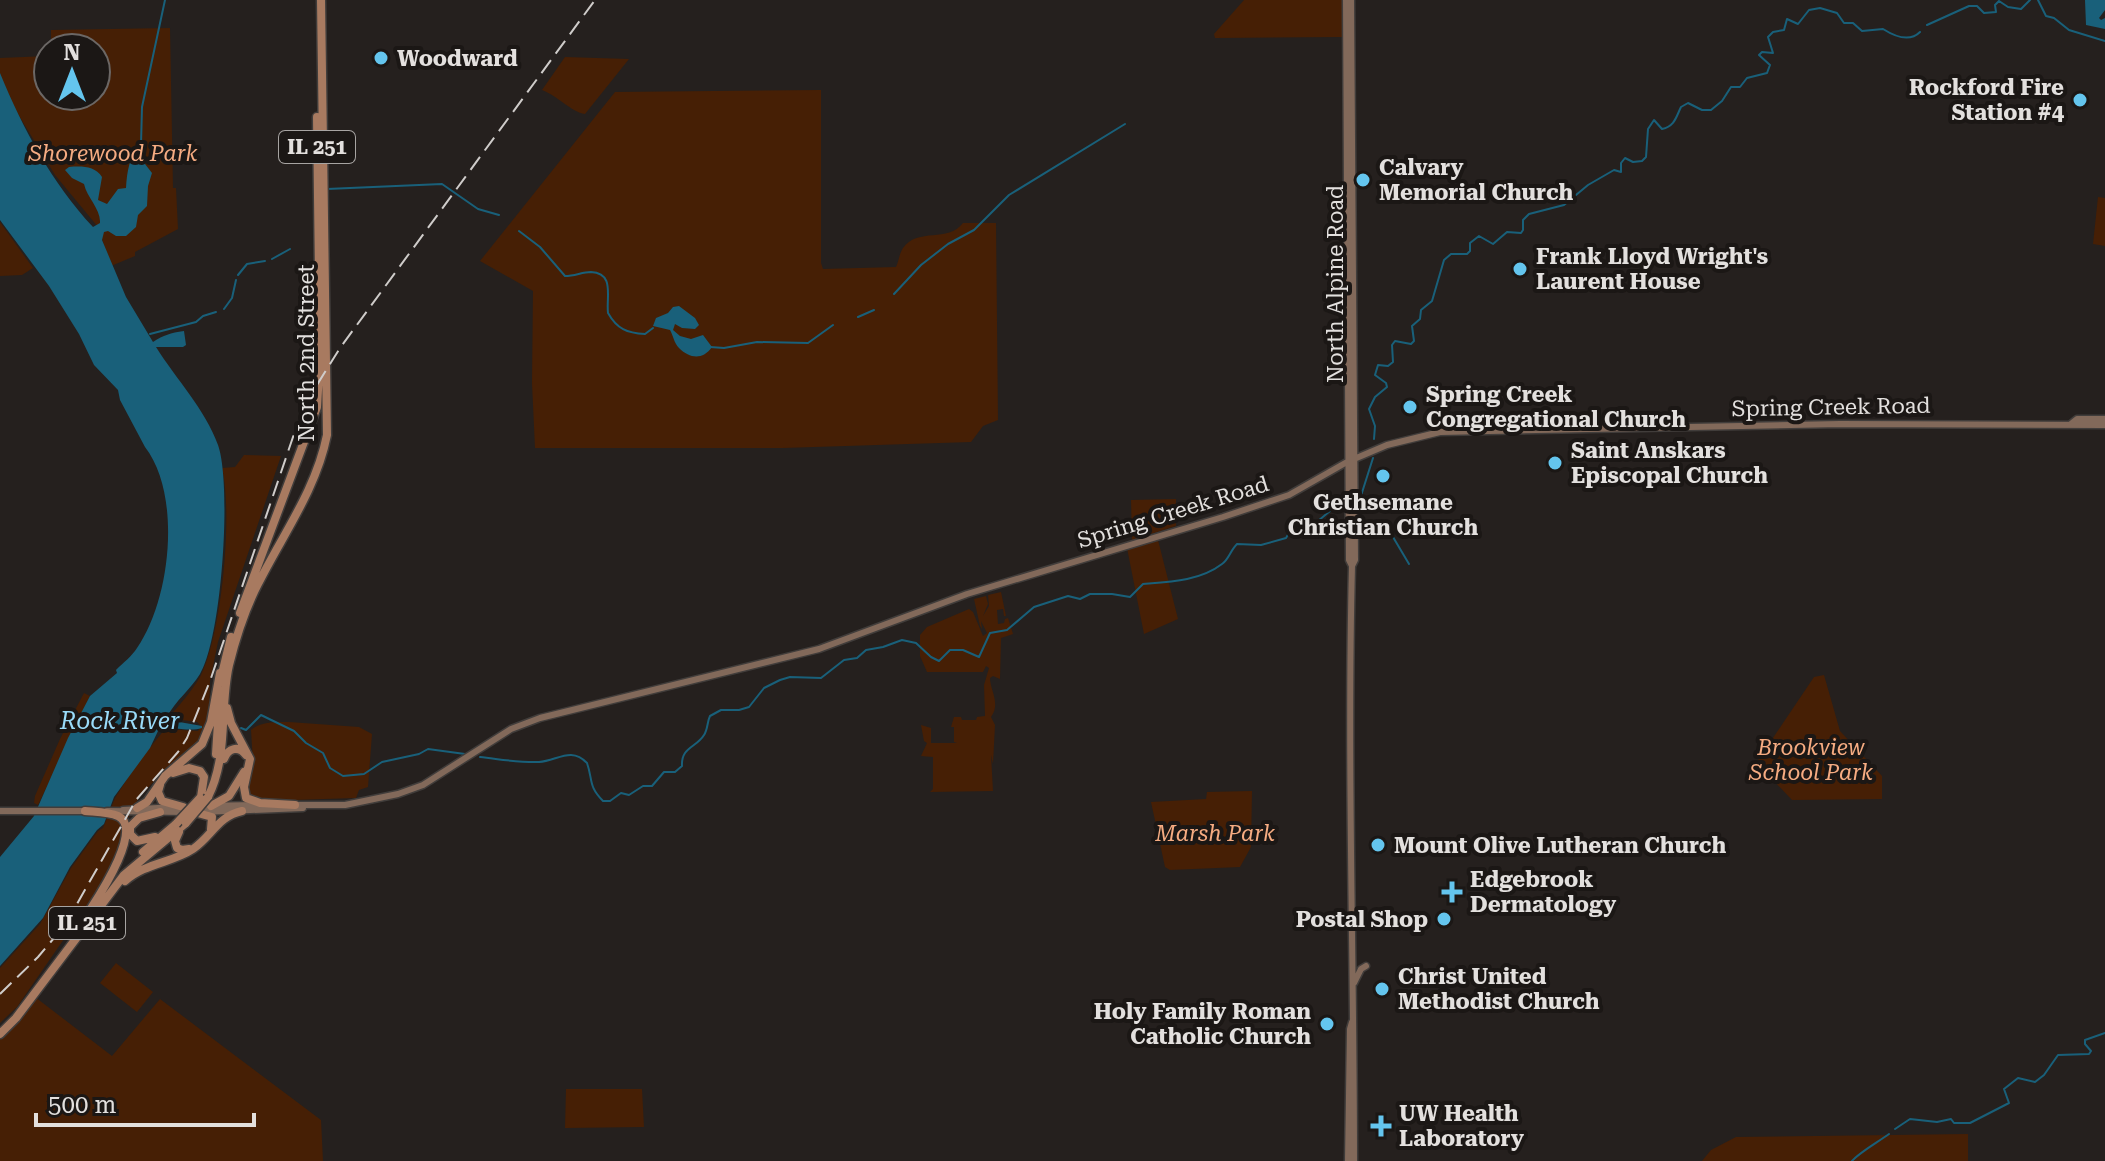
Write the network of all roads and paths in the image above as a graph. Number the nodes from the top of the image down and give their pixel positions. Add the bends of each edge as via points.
1 (318, 0) edge
2 (1349, 0) edge
3 (2105, 419) edge
4 (2072, 423) junction
5 (2105, 425) edge
6 (1363, 455) junction
7 (1350, 461) junction
8 (1353, 474) junction
9 (1352, 566) junction
10 (235, 643) junction
11 (224, 661) junction
12 (206, 798) junction
13 (295, 805) junction
14 (315, 806) junction
15 (183, 807) junction
16 (137, 808) junction
17 (0, 811) edge
18 (85, 811) joint
19 (242, 811) junction
20 (160, 812) junction
21 (194, 812) junction
22 (122, 814) junction
23 (182, 825) junction
24 (90, 910) junction
25 (1366, 966) dead end
26 (53, 968) junction
27 (1353, 986) junction
28 (0, 1028) edge
29 (0, 1034) edge
30 (1351, 1161) edge

1 - 10 main road, North 2nd Street / IL 251 via 327,435 313,484 257,584
1 - 11 main road, North 2nd Street / IL 251 via 319,395 313,425
2 - 7 main road, North Alpine Road
3 - 4 main road, Spring Creek Road
4 - 5 main road, Spring Creek Road
4 - 6 main road, Spring Creek Road via 1440,432
6 - 7 main road, Spring Creek Road
6 - 8 main road
7 - 8 main road, North Alpine Road
7 - 9 main road, North Alpine Road
7 - 14 main road, Spring Creek Road via 1294,493 967,594 819,649 540,718 398,794
8 - 9 main road, North Alpine Road
9 - 27 main road, North Alpine Road
10 - 12 main road, North 2nd Street / IL 251 via 224,696 221,759
10 - 13 main road via 228,710 250,759 244,792 251,802
11 - 12 main road, North 2nd Street / IL 251 via 216,758
11 - 16 main road via 202,744
12 - 12 main road via 225,755 234,748 243,751 247,762 237,786 229,796
12 - 13 main road, Spring Creek Road
12 - 15 main road, Spring Creek Road
12 - 15 main road via 200,771 173,773 158,796
12 - 23 main road, North 2nd Street / IL 251, bridge
13 - 14 main road, Spring Creek Road
14 - 19 main road, Spring Creek Road
15 - 16 main road, Spring Creek Road
16 - 22 main road, Spring Creek Road
17 - 18 main road
18 - 22 main road
19 - 21 main road, Spring Creek Road
19 - 26 main road via 223,818 193,849 127,879
20 - 21 main road, Spring Creek Road
20 - 22 main road, Spring Creek Road
20 - 23 main road via 133,821 132,837 149,840
21 - 23 main road via 213,822 188,850 176,844
22 - 24 main road via 120,856
23 - 24 main road, North 2nd Street / IL 251 via 126,866
23 - 26 main road, North 2nd Street / IL 251 via 124,875
24 - 28 main road, North 2nd Street / IL 251
25 - 27 main road
26 - 29 main road, North 2nd Street / IL 251
27 - 30 main road, North Alpine Road

